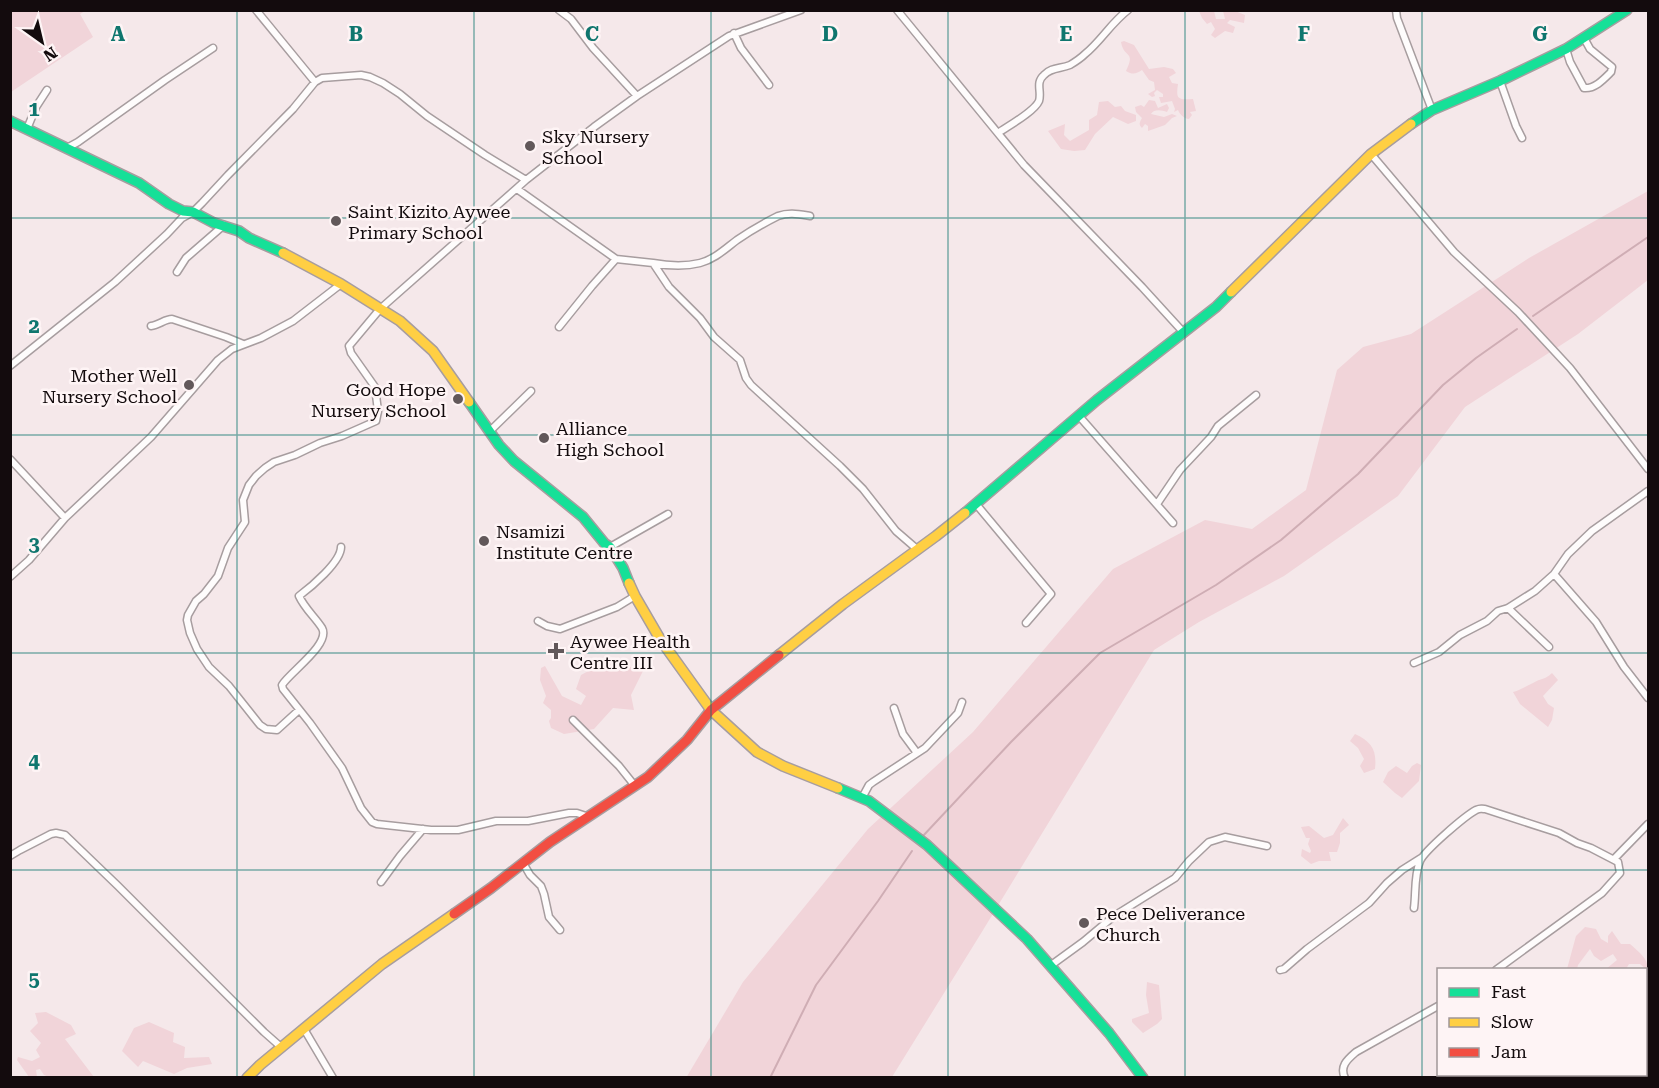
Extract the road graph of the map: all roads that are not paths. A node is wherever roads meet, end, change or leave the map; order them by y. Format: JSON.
{"nodes":[{"id":1,"x":256,"y":10,"type":"edge"},
{"id":2,"x":559,"y":10,"type":"edge"},
{"id":3,"x":801,"y":10,"type":"edge"},
{"id":4,"x":897,"y":10,"type":"edge"},
{"id":5,"x":1128,"y":10,"type":"edge"},
{"id":6,"x":1396,"y":10,"type":"edge"},
{"id":7,"x":1627,"y":10,"type":"edge"},
{"id":8,"x":734,"y":33,"type":"junction"},
{"id":9,"x":1584,"y":38,"type":"junction"},
{"id":10,"x":213,"y":48,"type":"dead end"},
{"id":11,"x":1566,"y":49,"type":"junction"},
{"id":12,"x":1500,"y":81,"type":"junction"},
{"id":13,"x":315,"y":82,"type":"junction"},
{"id":14,"x":769,"y":86,"type":"dead end"},
{"id":15,"x":47,"y":90,"type":"dead end"},
{"id":16,"x":637,"y":96,"type":"junction"},
{"id":17,"x":1432,"y":110,"type":"junction"},
{"id":18,"x":10,"y":121,"type":"edge"},
{"id":19,"x":27,"y":129,"type":"junction"},
{"id":20,"x":998,"y":133,"type":"junction"},
{"id":21,"x":1522,"y":138,"type":"dead end"},
{"id":22,"x":67,"y":148,"type":"junction"},
{"id":23,"x":1371,"y":154,"type":"junction"},
{"id":24,"x":526,"y":180,"type":"junction"},
{"id":25,"x":517,"y":189,"type":"junction"},
{"id":26,"x":193,"y":212,"type":"junction"},
{"id":27,"x":810,"y":216,"type":"dead end"},
{"id":28,"x":224,"y":225,"type":"junction"},
{"id":29,"x":616,"y":259,"type":"junction"},
{"id":30,"x":653,"y":264,"type":"junction"},
{"id":31,"x":177,"y":272,"type":"dead end"},
{"id":32,"x":341,"y":284,"type":"junction"},
{"id":33,"x":380,"y":309,"type":"junction"},
{"id":34,"x":151,"y":326,"type":"dead end"},
{"id":35,"x":558,"y":327,"type":"dead end"},
{"id":36,"x":1184,"y":333,"type":"junction"},
{"id":37,"x":243,"y":344,"type":"junction"},
{"id":38,"x":10,"y":366,"type":"edge"},
{"id":39,"x":531,"y":390,"type":"dead end"},
{"id":40,"x":1256,"y":395,"type":"dead end"},
{"id":41,"x":1079,"y":416,"type":"junction"},
{"id":42,"x":489,"y":432,"type":"junction"},
{"id":43,"x":10,"y":459,"type":"edge"},
{"id":44,"x":1648,"y":469,"type":"edge"},
{"id":45,"x":1648,"y":491,"type":"edge"},
{"id":46,"x":976,"y":504,"type":"junction"},
{"id":47,"x":1156,"y":504,"type":"junction"},
{"id":48,"x":668,"y":514,"type":"dead end"},
{"id":49,"x":65,"y":518,"type":"junction"},
{"id":50,"x":1173,"y":522,"type":"dead end"},
{"id":51,"x":341,"y":547,"type":"dead end"},
{"id":52,"x":610,"y":548,"type":"junction"},
{"id":53,"x":918,"y":550,"type":"junction"},
{"id":54,"x":1554,"y":574,"type":"junction"},
{"id":55,"x":10,"y":577,"type":"edge"},
{"id":56,"x":635,"y":596,"type":"junction"},
{"id":57,"x":1508,"y":608,"type":"junction"},
{"id":58,"x":538,"y":621,"type":"dead end"},
{"id":59,"x":1026,"y":623,"type":"dead end"},
{"id":60,"x":1549,"y":647,"type":"dead end"},
{"id":61,"x":1414,"y":663,"type":"dead end"},
{"id":62,"x":1648,"y":698,"type":"edge"},
{"id":63,"x":962,"y":702,"type":"dead end"},
{"id":64,"x":894,"y":708,"type":"dead end"},
{"id":65,"x":299,"y":710,"type":"junction"},
{"id":66,"x":711,"y":710,"type":"junction"},
{"id":67,"x":573,"y":720,"type":"dead end"},
{"id":68,"x":917,"y":753,"type":"junction"},
{"id":69,"x":635,"y":786,"type":"junction"},
{"id":70,"x":862,"y":798,"type":"junction"},
{"id":71,"x":590,"y":817,"type":"junction"},
{"id":72,"x":1648,"y":824,"type":"edge"},
{"id":73,"x":423,"y":829,"type":"junction"},
{"id":74,"x":1267,"y":846,"type":"dead end"},
{"id":75,"x":10,"y":856,"type":"edge"},
{"id":76,"x":1422,"y":857,"type":"junction"},
{"id":77,"x":1614,"y":859,"type":"junction"},
{"id":78,"x":523,"y":863,"type":"junction"},
{"id":79,"x":381,"y":882,"type":"dead end"},
{"id":80,"x":1414,"y":908,"type":"dead end"},
{"id":81,"x":560,"y":930,"type":"dead end"},
{"id":82,"x":1050,"y":966,"type":"junction"},
{"id":83,"x":1497,"y":968,"type":"edge"},
{"id":84,"x":1280,"y":970,"type":"dead end"},
{"id":85,"x":1437,"y":1007,"type":"edge"},
{"id":86,"x":304,"y":1029,"type":"junction"},
{"id":87,"x":281,"y":1047,"type":"junction"},
{"id":88,"x":247,"y":1077,"type":"edge"},
{"id":89,"x":333,"y":1077,"type":"edge"},
{"id":90,"x":1143,"y":1077,"type":"edge"},
{"id":91,"x":1346,"y":1077,"type":"edge"}],
"edges":[{"from":1,"to":13,"type":"street"},
{"from":2,"to":16,"type":"street"},
{"from":3,"to":8,"type":"street"},
{"from":4,"to":20,"type":"street"},
{"from":5,"to":20,"type":"street"},
{"from":6,"to":17,"type":"street"},
{"from":7,"to":9,"type":"street"},
{"from":8,"to":14,"type":"street"},
{"from":8,"to":16,"type":"street"},
{"from":9,"to":11,"type":"street"},
{"from":9,"to":11,"type":"street"},
{"from":10,"to":22,"type":"street"},
{"from":11,"to":12,"type":"street"},
{"from":12,"to":17,"type":"street"},
{"from":12,"to":21,"type":"street"},
{"from":13,"to":24,"type":"street"},
{"from":13,"to":26,"type":"street"},
{"from":15,"to":19,"type":"street"},
{"from":16,"to":24,"type":"street"},
{"from":17,"to":23,"type":"street"},
{"from":18,"to":19,"type":"street"},
{"from":19,"to":22,"type":"street"},
{"from":20,"to":36,"type":"street"},
{"from":22,"to":26,"type":"street"},
{"from":23,"to":36,"type":"street"},
{"from":23,"to":44,"type":"street"},
{"from":24,"to":25,"type":"street"},
{"from":25,"to":29,"type":"street"},
{"from":25,"to":33,"type":"street"},
{"from":26,"to":28,"type":"street"},
{"from":26,"to":38,"type":"street"},
{"from":27,"to":30,"type":"street"},
{"from":28,"to":31,"type":"street"},
{"from":28,"to":32,"type":"street"},
{"from":29,"to":30,"type":"street"},
{"from":29,"to":35,"type":"street"},
{"from":30,"to":53,"type":"street"},
{"from":32,"to":33,"type":"street"},
{"from":32,"to":37,"type":"street"},
{"from":33,"to":42,"type":"street"},
{"from":33,"to":65,"type":"street"},
{"from":34,"to":37,"type":"street"},
{"from":36,"to":41,"type":"street"},
{"from":37,"to":49,"type":"street"},
{"from":39,"to":42,"type":"street"},
{"from":40,"to":47,"type":"street"},
{"from":41,"to":46,"type":"street"},
{"from":41,"to":47,"type":"street"},
{"from":42,"to":52,"type":"street"},
{"from":43,"to":49,"type":"street"},
{"from":45,"to":54,"type":"street"},
{"from":46,"to":53,"type":"street"},
{"from":46,"to":59,"type":"street"},
{"from":47,"to":50,"type":"street"},
{"from":48,"to":52,"type":"street"},
{"from":49,"to":55,"type":"street"},
{"from":51,"to":65,"type":"street"},
{"from":52,"to":56,"type":"street"},
{"from":53,"to":66,"type":"street"},
{"from":54,"to":57,"type":"street"},
{"from":54,"to":62,"type":"street"},
{"from":56,"to":58,"type":"street"},
{"from":56,"to":66,"type":"street"},
{"from":57,"to":60,"type":"street"},
{"from":57,"to":61,"type":"street"},
{"from":63,"to":68,"type":"street"},
{"from":64,"to":68,"type":"street"},
{"from":65,"to":73,"type":"street"},
{"from":66,"to":69,"type":"street"},
{"from":66,"to":70,"type":"street"},
{"from":67,"to":69,"type":"street"},
{"from":68,"to":70,"type":"street"},
{"from":69,"to":71,"type":"street"},
{"from":70,"to":82,"type":"street"},
{"from":71,"to":73,"type":"street"},
{"from":71,"to":78,"type":"street"},
{"from":72,"to":77,"type":"street"},
{"from":73,"to":79,"type":"street"},
{"from":74,"to":82,"type":"street"},
{"from":75,"to":87,"type":"street"},
{"from":76,"to":77,"type":"street"},
{"from":76,"to":80,"type":"street"},
{"from":76,"to":84,"type":"street"},
{"from":77,"to":83,"type":"street"},
{"from":78,"to":81,"type":"street"},
{"from":78,"to":86,"type":"street"},
{"from":82,"to":90,"type":"street"},
{"from":85,"to":91,"type":"street"},
{"from":86,"to":87,"type":"street"},
{"from":86,"to":89,"type":"street"},
{"from":87,"to":88,"type":"street"}]}
